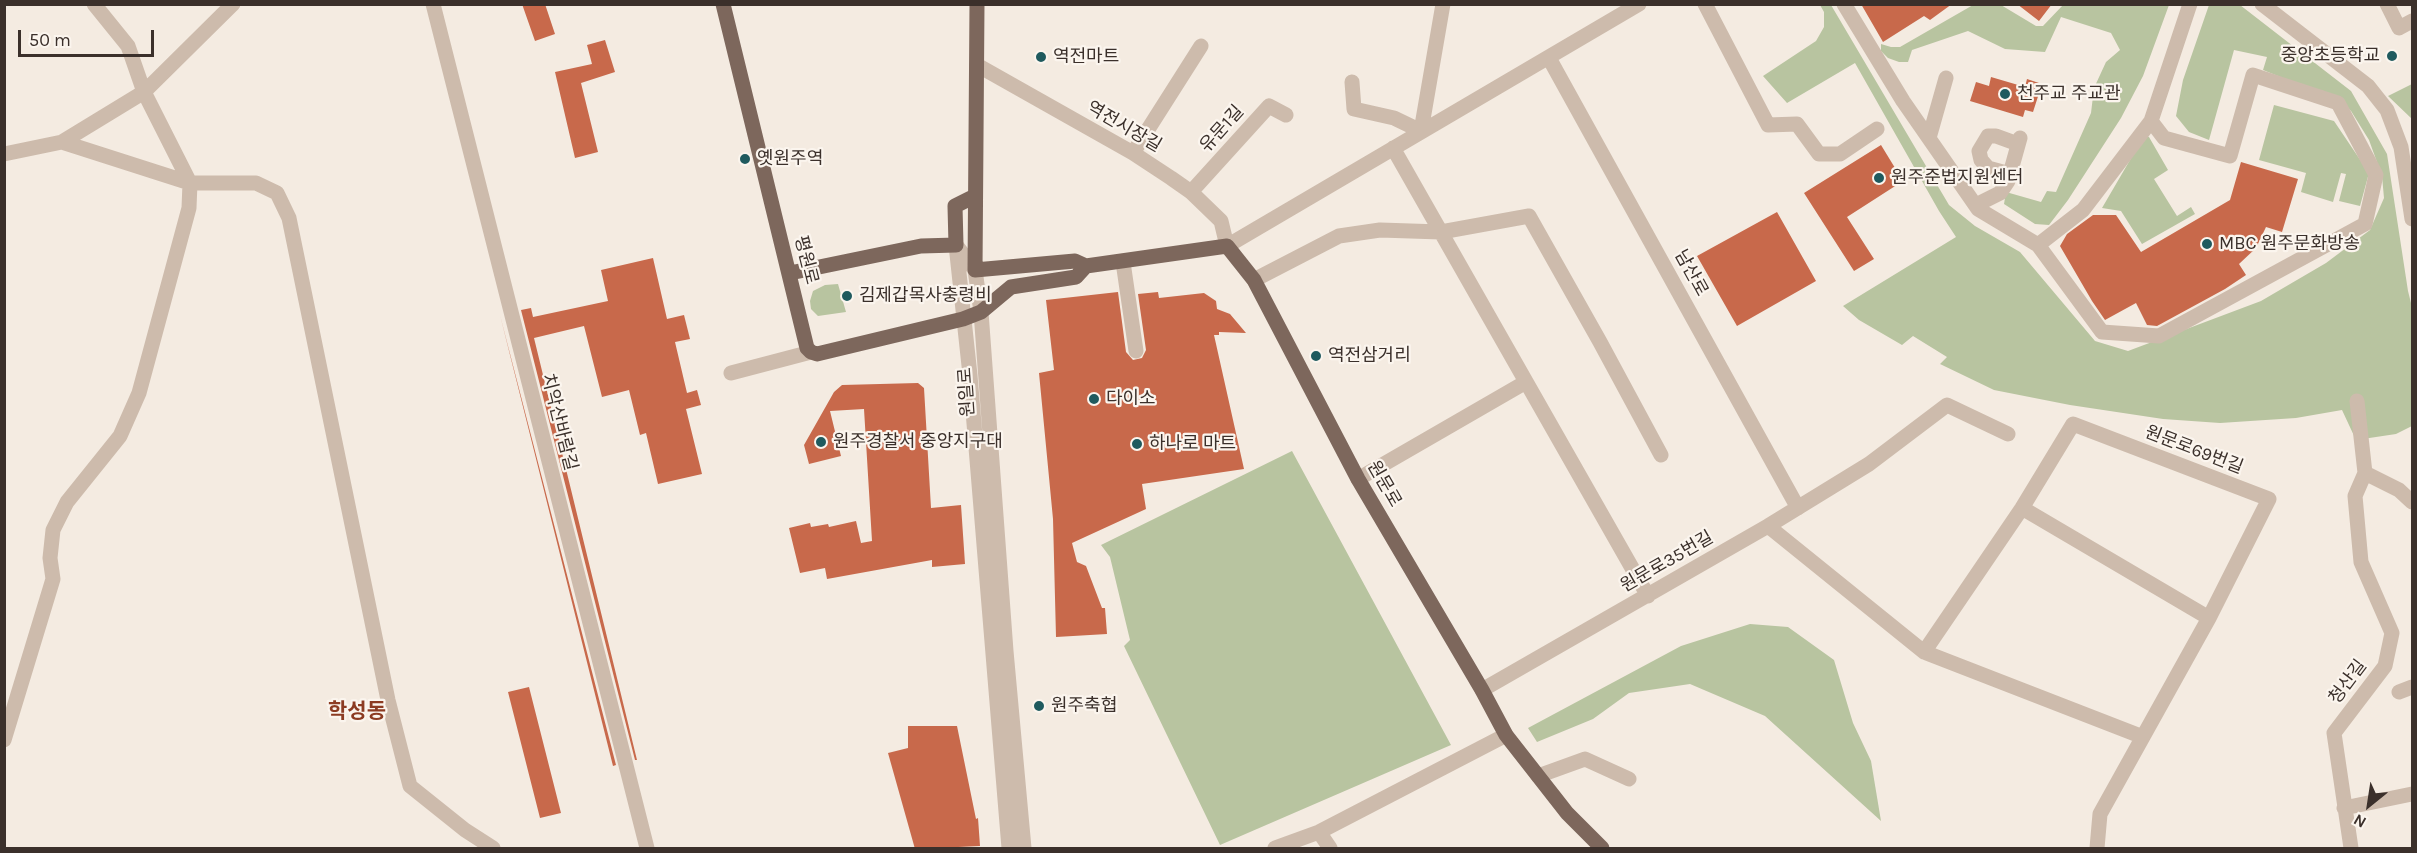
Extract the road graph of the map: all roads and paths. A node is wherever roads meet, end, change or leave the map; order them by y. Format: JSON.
{"nodes":[{"id":1,"x":94,"y":4,"type":"edge"},
{"id":2,"x":233,"y":4,"type":"edge"},
{"id":3,"x":433,"y":4,"type":"edge"},
{"id":4,"x":723,"y":4,"type":"edge"},
{"id":5,"x":977,"y":4,"type":"edge"},
{"id":6,"x":1443,"y":4,"type":"edge"},
{"id":7,"x":1639,"y":4,"type":"edge"},
{"id":8,"x":1705,"y":4,"type":"edge"},
{"id":9,"x":1844,"y":4,"type":"edge"},
{"id":10,"x":2190,"y":4,"type":"edge"},
{"id":11,"x":2262,"y":4,"type":"edge"},
{"id":12,"x":2387,"y":4,"type":"edge"},
{"id":13,"x":2412,"y":21,"type":"edge"},
{"id":14,"x":1201,"y":46,"type":"dead end"},
{"id":15,"x":1549,"y":58,"type":"junction"},
{"id":16,"x":977,"y":65,"type":"junction"},
{"id":17,"x":1946,"y":78,"type":"dead end"},
{"id":18,"x":1352,"y":82,"type":"dead end"},
{"id":19,"x":144,"y":92,"type":"junction"},
{"id":20,"x":1286,"y":115,"type":"dead end"},
{"id":21,"x":2151,"y":121,"type":"junction"},
{"id":22,"x":1878,"y":129,"type":"dead end"},
{"id":23,"x":1421,"y":131,"type":"junction"},
{"id":24,"x":1929,"y":138,"type":"junction"},
{"id":25,"x":62,"y":142,"type":"junction"},
{"id":26,"x":2407,"y":146,"type":"edge"},
{"id":27,"x":1393,"y":148,"type":"junction"},
{"id":28,"x":1133,"y":153,"type":"junction"},
{"id":29,"x":4,"y":154,"type":"edge"},
{"id":30,"x":2010,"y":174,"type":"junction"},
{"id":31,"x":190,"y":183,"type":"junction"},
{"id":32,"x":1191,"y":192,"type":"junction"},
{"id":33,"x":975,"y":196,"type":"junction"},
{"id":34,"x":2410,"y":197,"type":"edge"},
{"id":35,"x":1976,"y":205,"type":"junction"},
{"id":36,"x":2412,"y":219,"type":"edge"},
{"id":37,"x":1441,"y":232,"type":"junction"},
{"id":38,"x":956,"y":245,"type":"junction"},
{"id":39,"x":2038,"y":245,"type":"junction"},
{"id":40,"x":1227,"y":246,"type":"junction"},
{"id":41,"x":1123,"y":262,"type":"junction"},
{"id":42,"x":1086,"y":266,"type":"junction"},
{"id":43,"x":975,"y":270,"type":"junction"},
{"id":44,"x":790,"y":273,"type":"junction"},
{"id":45,"x":1254,"y":280,"type":"junction"},
{"id":46,"x":981,"y":312,"type":"junction"},
{"id":47,"x":963,"y":319,"type":"junction"},
{"id":48,"x":1136,"y":351,"type":"dead end"},
{"id":49,"x":812,"y":352,"type":"junction"},
{"id":50,"x":731,"y":374,"type":"dead end"},
{"id":51,"x":1526,"y":382,"type":"junction"},
{"id":52,"x":2357,"y":401,"type":"dead end"},
{"id":53,"x":2008,"y":434,"type":"dead end"},
{"id":54,"x":1661,"y":456,"type":"dead end"},
{"id":55,"x":2365,"y":472,"type":"junction"},
{"id":56,"x":1358,"y":479,"type":"junction"},
{"id":57,"x":2412,"y":502,"type":"edge"},
{"id":58,"x":1798,"y":508,"type":"junction"},
{"id":59,"x":2022,"y":508,"type":"junction"},
{"id":60,"x":1768,"y":526,"type":"junction"},
{"id":61,"x":1648,"y":596,"type":"junction"},
{"id":62,"x":2209,"y":618,"type":"junction"},
{"id":63,"x":1924,"y":652,"type":"junction"},
{"id":64,"x":1482,"y":690,"type":"junction"},
{"id":65,"x":1506,"y":735,"type":"junction"},
{"id":66,"x":2143,"y":737,"type":"junction"},
{"id":67,"x":4,"y":740,"type":"edge"},
{"id":68,"x":1538,"y":776,"type":"junction"},
{"id":69,"x":1629,"y":779,"type":"dead end"},
{"id":70,"x":2412,"y":794,"type":"edge"},
{"id":71,"x":2344,"y":808,"type":"junction"},
{"id":72,"x":1319,"y":832,"type":"junction"},
{"id":73,"x":1282,"y":847,"type":"edge"},
{"id":74,"x":493,"y":849,"type":"edge"},
{"id":75,"x":647,"y":849,"type":"edge"},
{"id":76,"x":1009,"y":849,"type":"edge"},
{"id":77,"x":1024,"y":849,"type":"edge"},
{"id":78,"x":1330,"y":849,"type":"edge"},
{"id":79,"x":1602,"y":849,"type":"edge"},
{"id":80,"x":2097,"y":849,"type":"edge"},
{"id":81,"x":2352,"y":849,"type":"edge"}],
"edges":[{"from":1,"to":19,"type":"street"},
{"from":2,"to":19,"type":"street"},
{"from":3,"to":75,"type":"street","name":"치악산바람길"},
{"from":4,"to":44,"type":"main road","name":"평원로"},
{"from":5,"to":16,"type":"main road","name":"원일로"},
{"from":6,"to":23,"type":"street"},
{"from":7,"to":15,"type":"street"},
{"from":8,"to":22,"type":"street"},
{"from":9,"to":24,"type":"street"},
{"from":10,"to":21,"type":"street"},
{"from":11,"to":26,"type":"street"},
{"from":12,"to":13,"type":"street"},
{"from":14,"to":28,"type":"street"},
{"from":15,"to":23,"type":"street"},
{"from":15,"to":58,"type":"street","name":"남산로"},
{"from":16,"to":28,"type":"street","name":"역전시장길"},
{"from":16,"to":33,"type":"main road","name":"원일로"},
{"from":17,"to":24,"type":"street"},
{"from":18,"to":23,"type":"street"},
{"from":19,"to":25,"type":"street"},
{"from":19,"to":31,"type":"street"},
{"from":20,"to":32,"type":"street","name":"유문1길"},
{"from":21,"to":39,"type":"street"},
{"from":21,"to":39,"type":"street"},
{"from":23,"to":27,"type":"street"},
{"from":24,"to":35,"type":"street"},
{"from":25,"to":29,"type":"street"},
{"from":25,"to":31,"type":"street"},
{"from":26,"to":34,"type":"street"},
{"from":27,"to":37,"type":"street"},
{"from":27,"to":40,"type":"street"},
{"from":28,"to":32,"type":"street","name":"역전시장길"},
{"from":30,"to":30,"type":"street"},
{"from":30,"to":35,"type":"street"},
{"from":31,"to":67,"type":"street"},
{"from":31,"to":74,"type":"street"},
{"from":32,"to":40,"type":"street","name":"역전시장길"},
{"from":33,"to":38,"type":"main road"},
{"from":33,"to":43,"type":"main road","name":"원일로"},
{"from":34,"to":36,"type":"street"},
{"from":35,"to":39,"type":"street"},
{"from":37,"to":45,"type":"street"},
{"from":37,"to":51,"type":"street"},
{"from":37,"to":54,"type":"street"},
{"from":38,"to":43,"type":"street"},
{"from":38,"to":44,"type":"main road"},
{"from":38,"to":47,"type":"street","name":"원일로"},
{"from":40,"to":41,"type":"main road"},
{"from":40,"to":45,"type":"main road","name":"원문로"},
{"from":41,"to":42,"type":"main road"},
{"from":41,"to":48,"type":"street"},
{"from":42,"to":43,"type":"main road"},
{"from":42,"to":46,"type":"main road"},
{"from":43,"to":46,"type":"street","name":"원일로"},
{"from":44,"to":49,"type":"main road","name":"평원로"},
{"from":45,"to":56,"type":"main road","name":"원문로"},
{"from":46,"to":47,"type":"main road"},
{"from":46,"to":77,"type":"street","name":"원일로"},
{"from":47,"to":49,"type":"main road"},
{"from":47,"to":76,"type":"street","name":"원일로"},
{"from":49,"to":50,"type":"street"},
{"from":51,"to":56,"type":"street"},
{"from":51,"to":61,"type":"street"},
{"from":52,"to":55,"type":"street"},
{"from":53,"to":58,"type":"street","name":"원문로35번길"},
{"from":55,"to":57,"type":"street"},
{"from":55,"to":71,"type":"street","name":"청산길"},
{"from":56,"to":64,"type":"main road","name":"원문로"},
{"from":58,"to":60,"type":"street","name":"원문로35번길"},
{"from":59,"to":62,"type":"street"},
{"from":59,"to":62,"type":"street","name":"원문로69번길"},
{"from":59,"to":63,"type":"street","name":"원문로69번길"},
{"from":60,"to":61,"type":"street","name":"원문로35번길"},
{"from":60,"to":63,"type":"street"},
{"from":61,"to":64,"type":"street","name":"원문로35번길"},
{"from":62,"to":66,"type":"street","name":"원문로69번길"},
{"from":63,"to":66,"type":"street"},
{"from":64,"to":65,"type":"main road","name":"원문로"},
{"from":65,"to":68,"type":"main road","name":"원문로"},
{"from":65,"to":72,"type":"street"},
{"from":66,"to":80,"type":"street","name":"원문로69번길"},
{"from":68,"to":69,"type":"street"},
{"from":68,"to":79,"type":"main road","name":"원문로"},
{"from":70,"to":71,"type":"street"},
{"from":71,"to":81,"type":"street","name":"청산길"},
{"from":72,"to":73,"type":"street"},
{"from":72,"to":78,"type":"street"}]}
